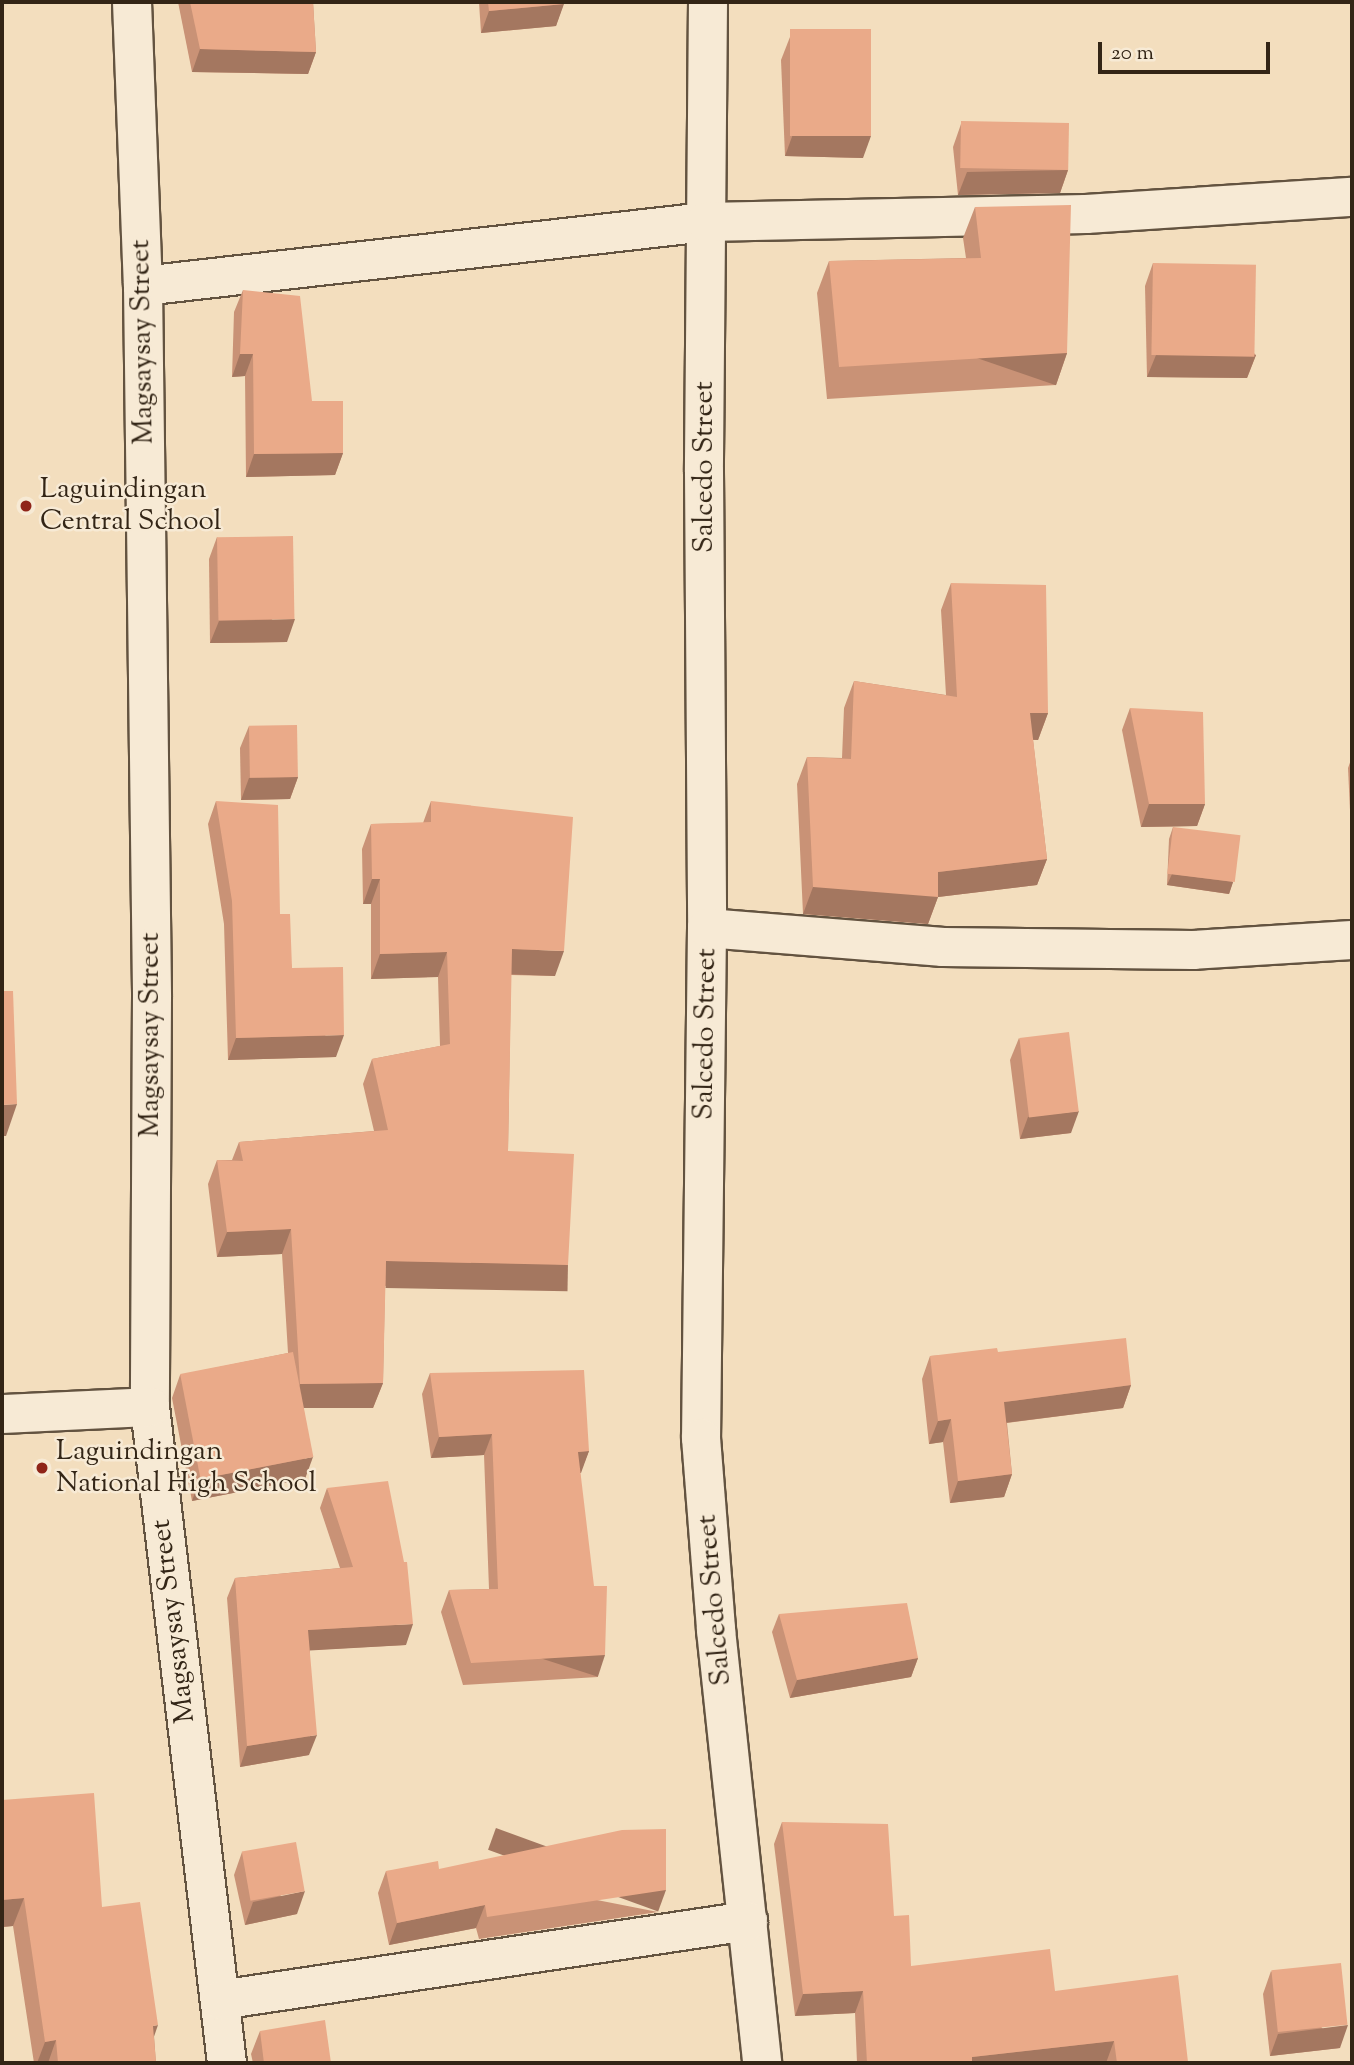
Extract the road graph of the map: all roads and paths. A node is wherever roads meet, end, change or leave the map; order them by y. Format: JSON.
{"nodes":[{"id":1,"x":132,"y":2,"type":"edge"},
{"id":2,"x":708,"y":2,"type":"edge"},
{"id":3,"x":1352,"y":197,"type":"edge"},
{"id":4,"x":706,"y":222,"type":"junction"},
{"id":5,"x":143,"y":286,"type":"junction"},
{"id":6,"x":707,"y":928,"type":"junction"},
{"id":7,"x":1352,"y":940,"type":"edge"},
{"id":8,"x":150,"y":1407,"type":"junction"},
{"id":9,"x":2,"y":1415,"type":"edge"},
{"id":10,"x":748,"y":1922,"type":"junction"},
{"id":11,"x":220,"y":2000,"type":"junction"},
{"id":12,"x":227,"y":2063,"type":"edge"},
{"id":13,"x":762,"y":2063,"type":"edge"}],
"edges":[{"from":1,"to":5,"type":"street","name":"Magsaysay Street"},
{"from":2,"to":4,"type":"street","name":"Salcedo Street"},
{"from":3,"to":4,"type":"street"},
{"from":4,"to":5,"type":"street"},
{"from":4,"to":6,"type":"street","name":"Salcedo Street"},
{"from":5,"to":8,"type":"street","name":"Magsaysay Street"},
{"from":6,"to":7,"type":"street"},
{"from":6,"to":10,"type":"street","name":"Salcedo Street"},
{"from":8,"to":9,"type":"street"},
{"from":8,"to":11,"type":"street","name":"Magsaysay Street"},
{"from":10,"to":11,"type":"street"},
{"from":10,"to":13,"type":"street","name":"Salcedo Street"},
{"from":11,"to":12,"type":"street","name":"Magsaysay Street"}]}
